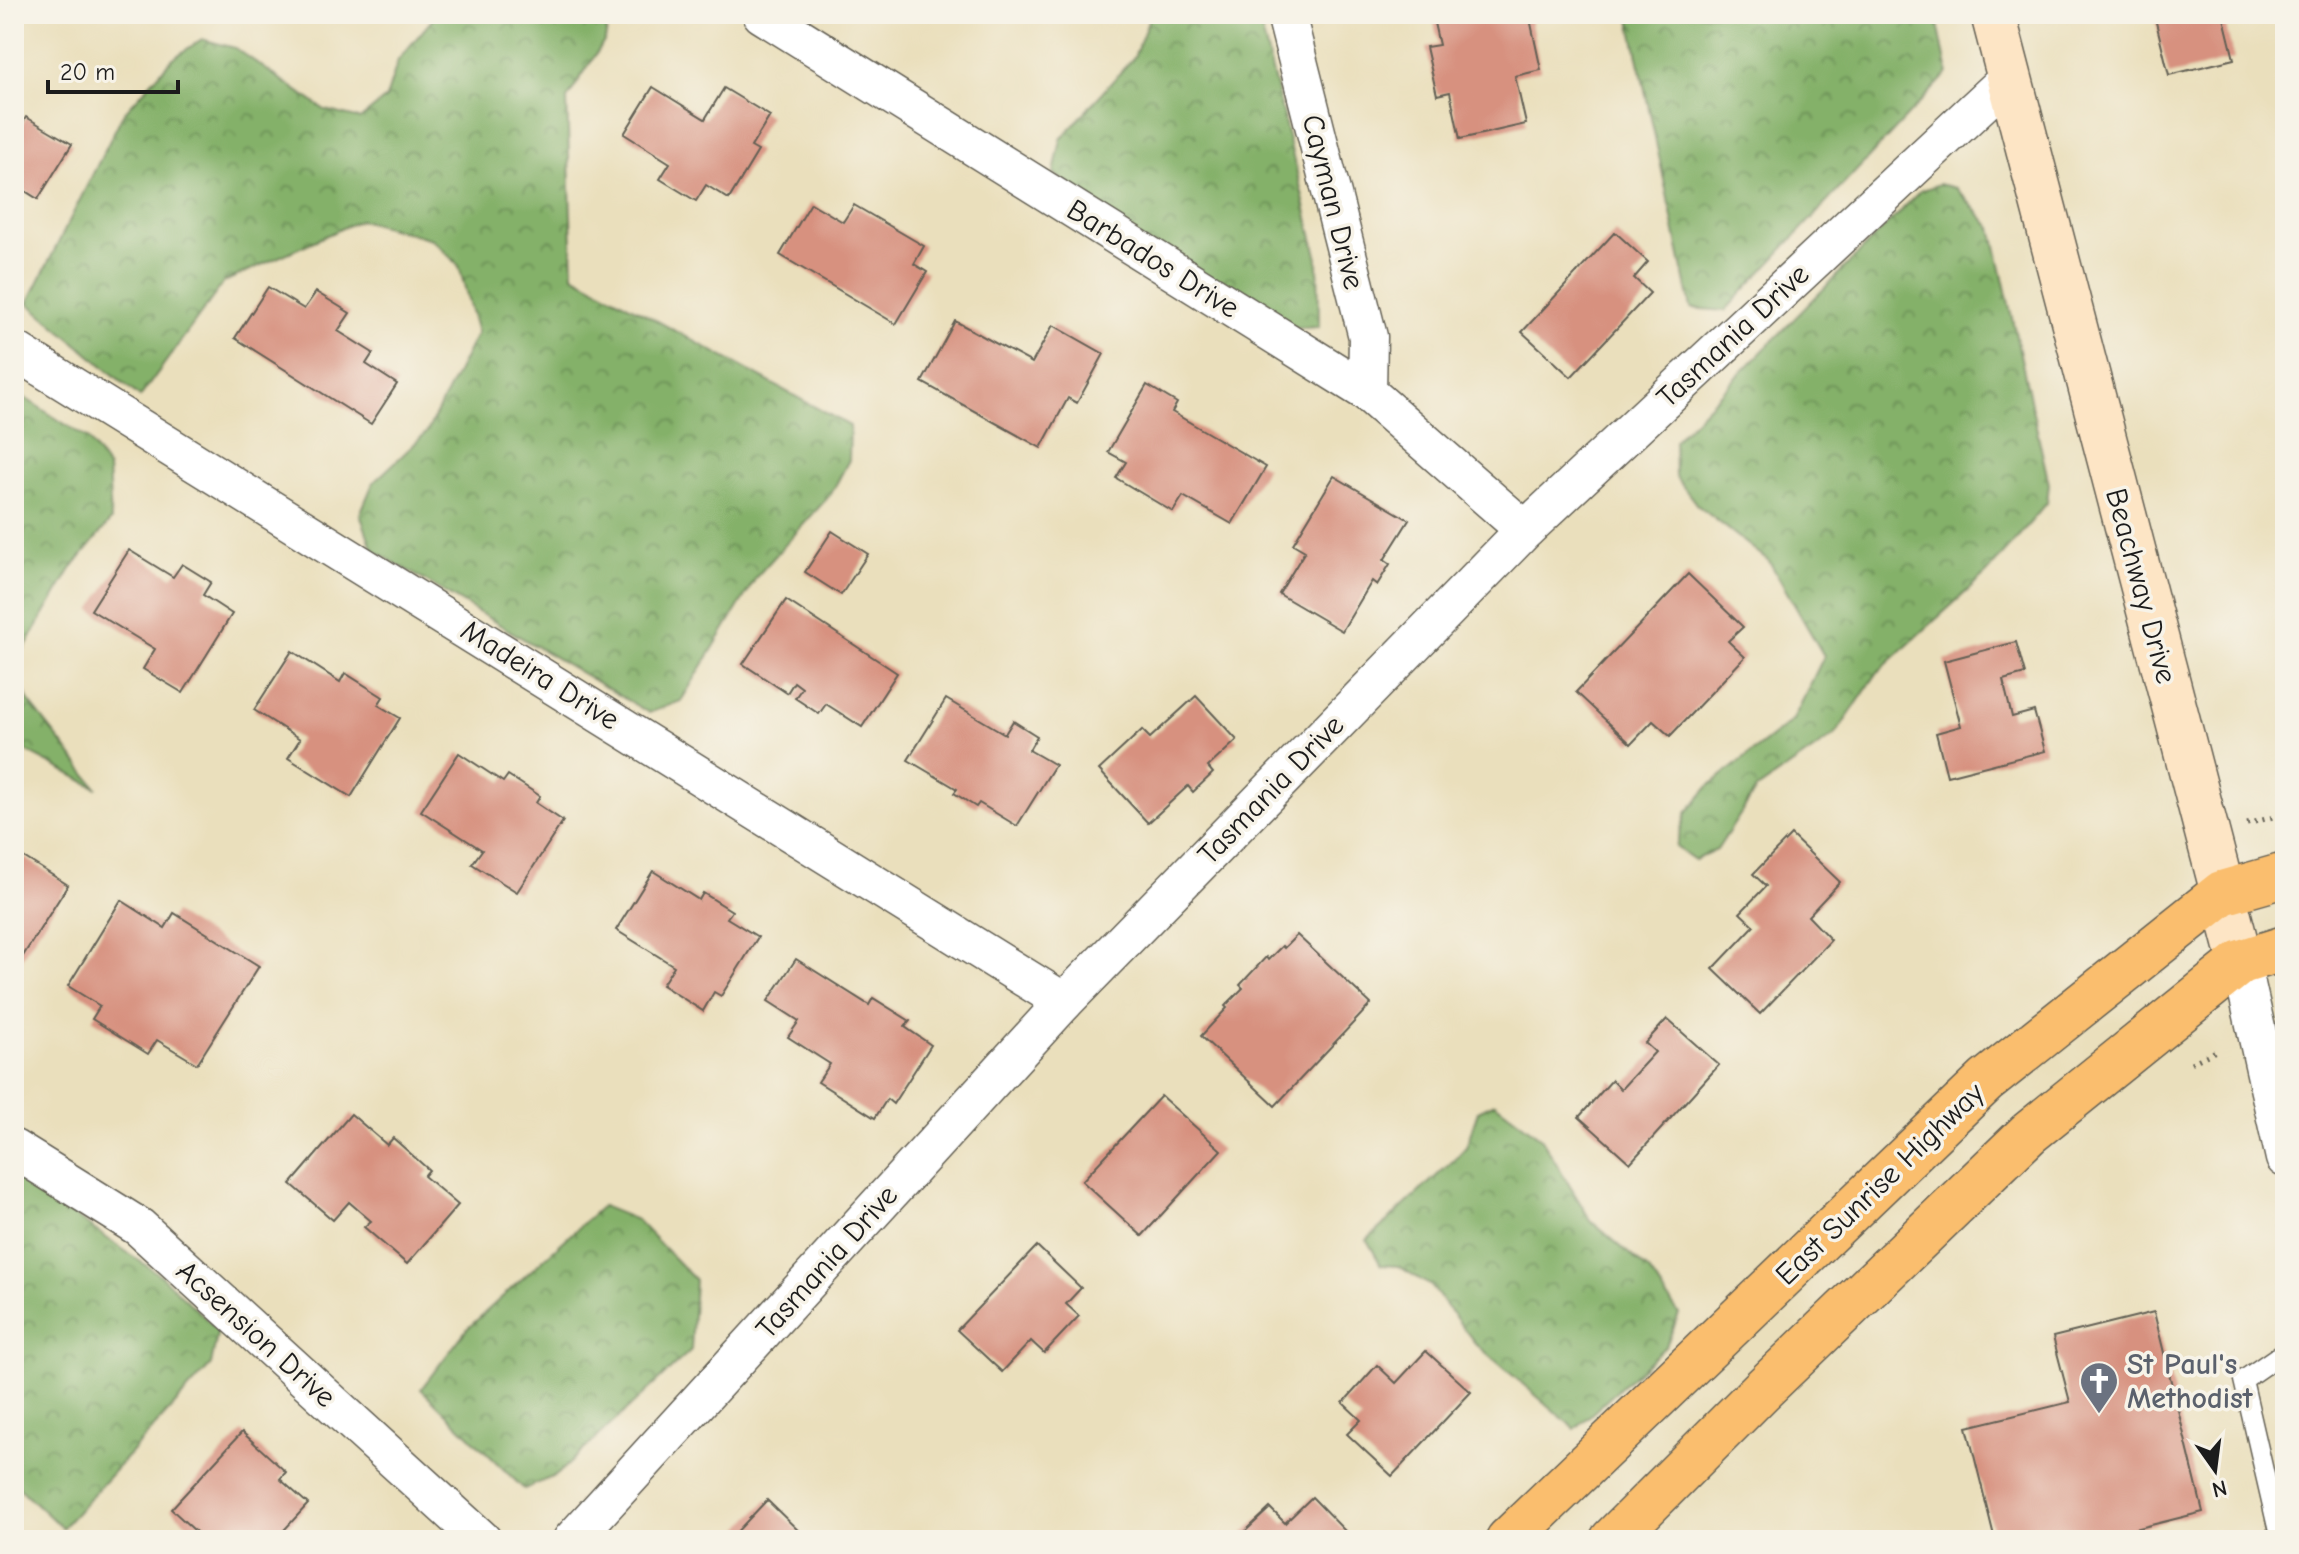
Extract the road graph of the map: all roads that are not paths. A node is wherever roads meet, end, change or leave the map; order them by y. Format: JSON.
{"nodes":[{"id":1,"x":762,"y":14,"type":"edge"},
{"id":2,"x":1286,"y":14,"type":"edge"},
{"id":3,"x":1993,"y":14,"type":"edge"},
{"id":4,"x":2008,"y":79,"type":"junction"},
{"id":5,"x":14,"y":350,"type":"edge"},
{"id":6,"x":1367,"y":392,"type":"junction"},
{"id":7,"x":1525,"y":530,"type":"junction"},
{"id":8,"x":2285,"y":875,"type":"edge"},
{"id":9,"x":2222,"y":893,"type":"junction"},
{"id":10,"x":2285,"y":948,"type":"edge"},
{"id":11,"x":2241,"y":962,"type":"junction"},
{"id":12,"x":1064,"y":1002,"type":"junction"},
{"id":13,"x":14,"y":1149,"type":"edge"},
{"id":14,"x":2285,"y":1158,"type":"edge"},
{"id":15,"x":2285,"y":1351,"type":"edge"},
{"id":16,"x":482,"y":1540,"type":"edge"},
{"id":17,"x":572,"y":1540,"type":"edge"},
{"id":18,"x":1508,"y":1540,"type":"edge"},
{"id":19,"x":1612,"y":1540,"type":"edge"},
{"id":20,"x":2280,"y":1540,"type":"edge"}],
"edges":[{"from":1,"to":6,"type":"street","name":"Barbados Drive"},
{"from":2,"to":6,"type":"street","name":"Cayman Drive"},
{"from":3,"to":4,"type":"street","name":"Beachway Drive"},
{"from":4,"to":7,"type":"street","name":"Tasmania Drive"},
{"from":4,"to":9,"type":"street","name":"Beachway Drive"},
{"from":5,"to":12,"type":"street","name":"Madeira Drive"},
{"from":6,"to":7,"type":"street","name":"Barbados Drive"},
{"from":7,"to":12,"type":"street","name":"Tasmania Drive"},
{"from":8,"to":9,"type":"main road","name":"East Sunrise Highway"},
{"from":9,"to":11,"type":"street","name":"Beachway Drive"},
{"from":9,"to":18,"type":"main road","name":"East Sunrise Highway"},
{"from":10,"to":11,"type":"main road"},
{"from":11,"to":14,"type":"street","name":"Beachway Drive"},
{"from":11,"to":19,"type":"main road"},
{"from":12,"to":17,"type":"street","name":"Tasmania Drive"},
{"from":13,"to":16,"type":"street","name":"Acsension Drive"},
{"from":15,"to":20,"type":"lane"}]}
